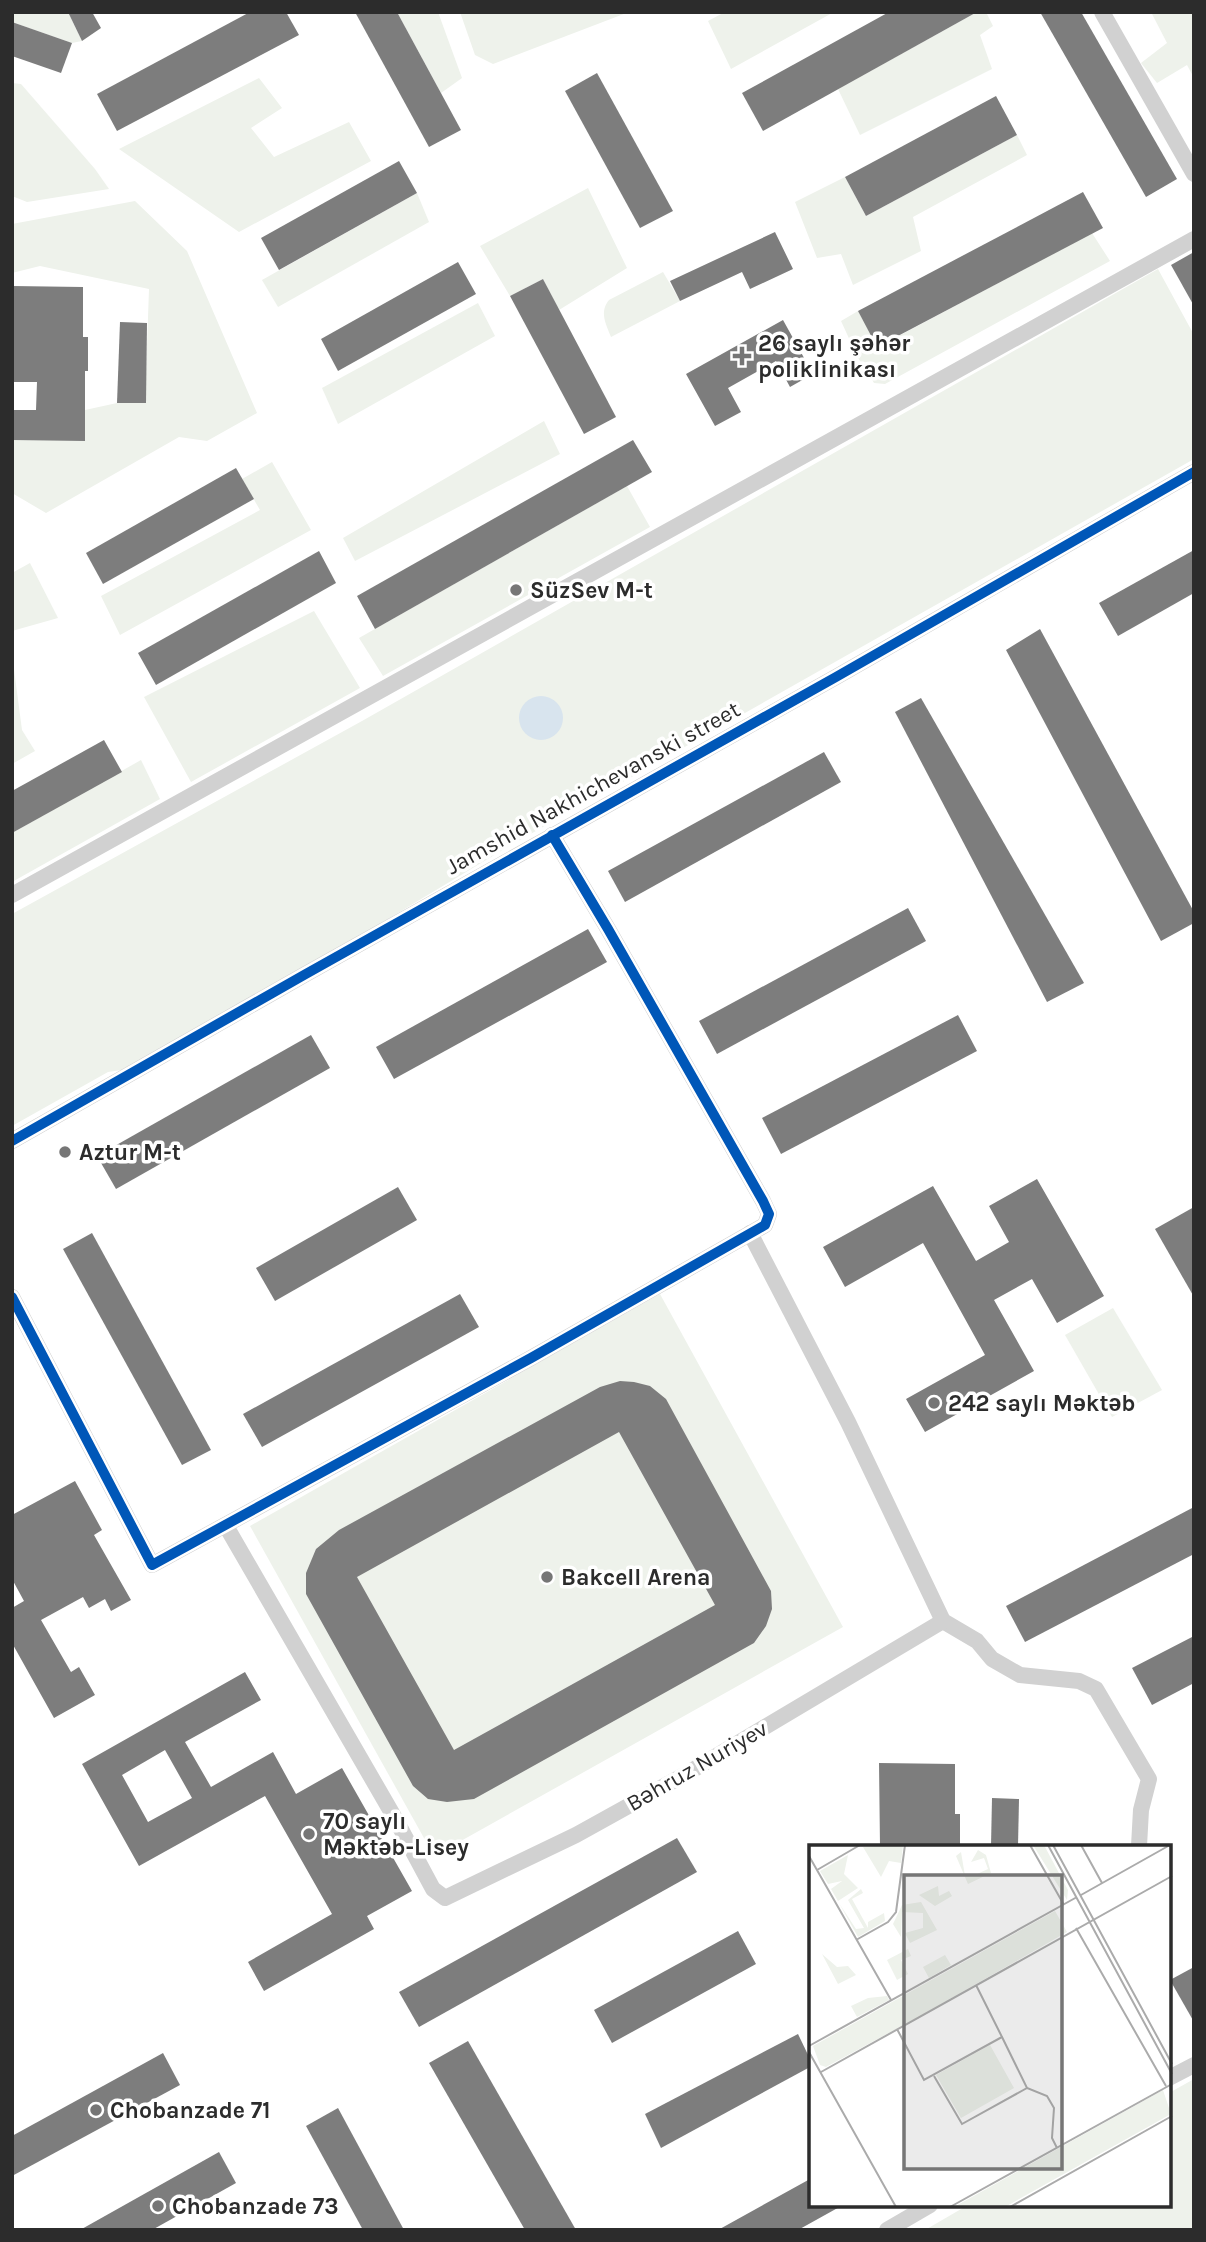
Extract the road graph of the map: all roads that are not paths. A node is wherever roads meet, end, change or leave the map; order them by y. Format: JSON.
{"nodes":[{"id":1,"x":1102,"y":12,"type":"edge"},
{"id":2,"x":1194,"y":174,"type":"edge"},
{"id":3,"x":1194,"y":239,"type":"edge"},
{"id":4,"x":1194,"y":472,"type":"edge"},
{"id":5,"x":552,"y":835,"type":"junction"},
{"id":6,"x":12,"y":895,"type":"edge"},
{"id":7,"x":12,"y":1141,"type":"edge"},
{"id":8,"x":750,"y":1233,"type":"junction"},
{"id":9,"x":12,"y":1297,"type":"edge"},
{"id":10,"x":226,"y":1526,"type":"junction"},
{"id":11,"x":943,"y":1621,"type":"junction"},
{"id":12,"x":1139,"y":1845,"type":"edge"},
{"id":13,"x":1194,"y":2065,"type":"edge"},
{"id":14,"x":1171,"y":2077,"type":"edge"},
{"id":15,"x":927,"y":2207,"type":"edge"},
{"id":16,"x":887,"y":2230,"type":"edge"}],
"edges":[{"from":1,"to":2,"type":"street"},
{"from":3,"to":6,"type":"street"},
{"from":4,"to":5,"type":"street","name":"Jamshid Nakhichevanski street"},
{"from":5,"to":7,"type":"street","name":"Jamshid Nakhichevanski street"},
{"from":5,"to":8,"type":"street"},
{"from":8,"to":10,"type":"street"},
{"from":8,"to":11,"type":"street"},
{"from":9,"to":10,"type":"street"},
{"from":10,"to":11,"type":"street","name":"Bəhruz Nuriyev"},
{"from":11,"to":12,"type":"street"},
{"from":13,"to":14,"type":"street"},
{"from":15,"to":16,"type":"street"}]}
